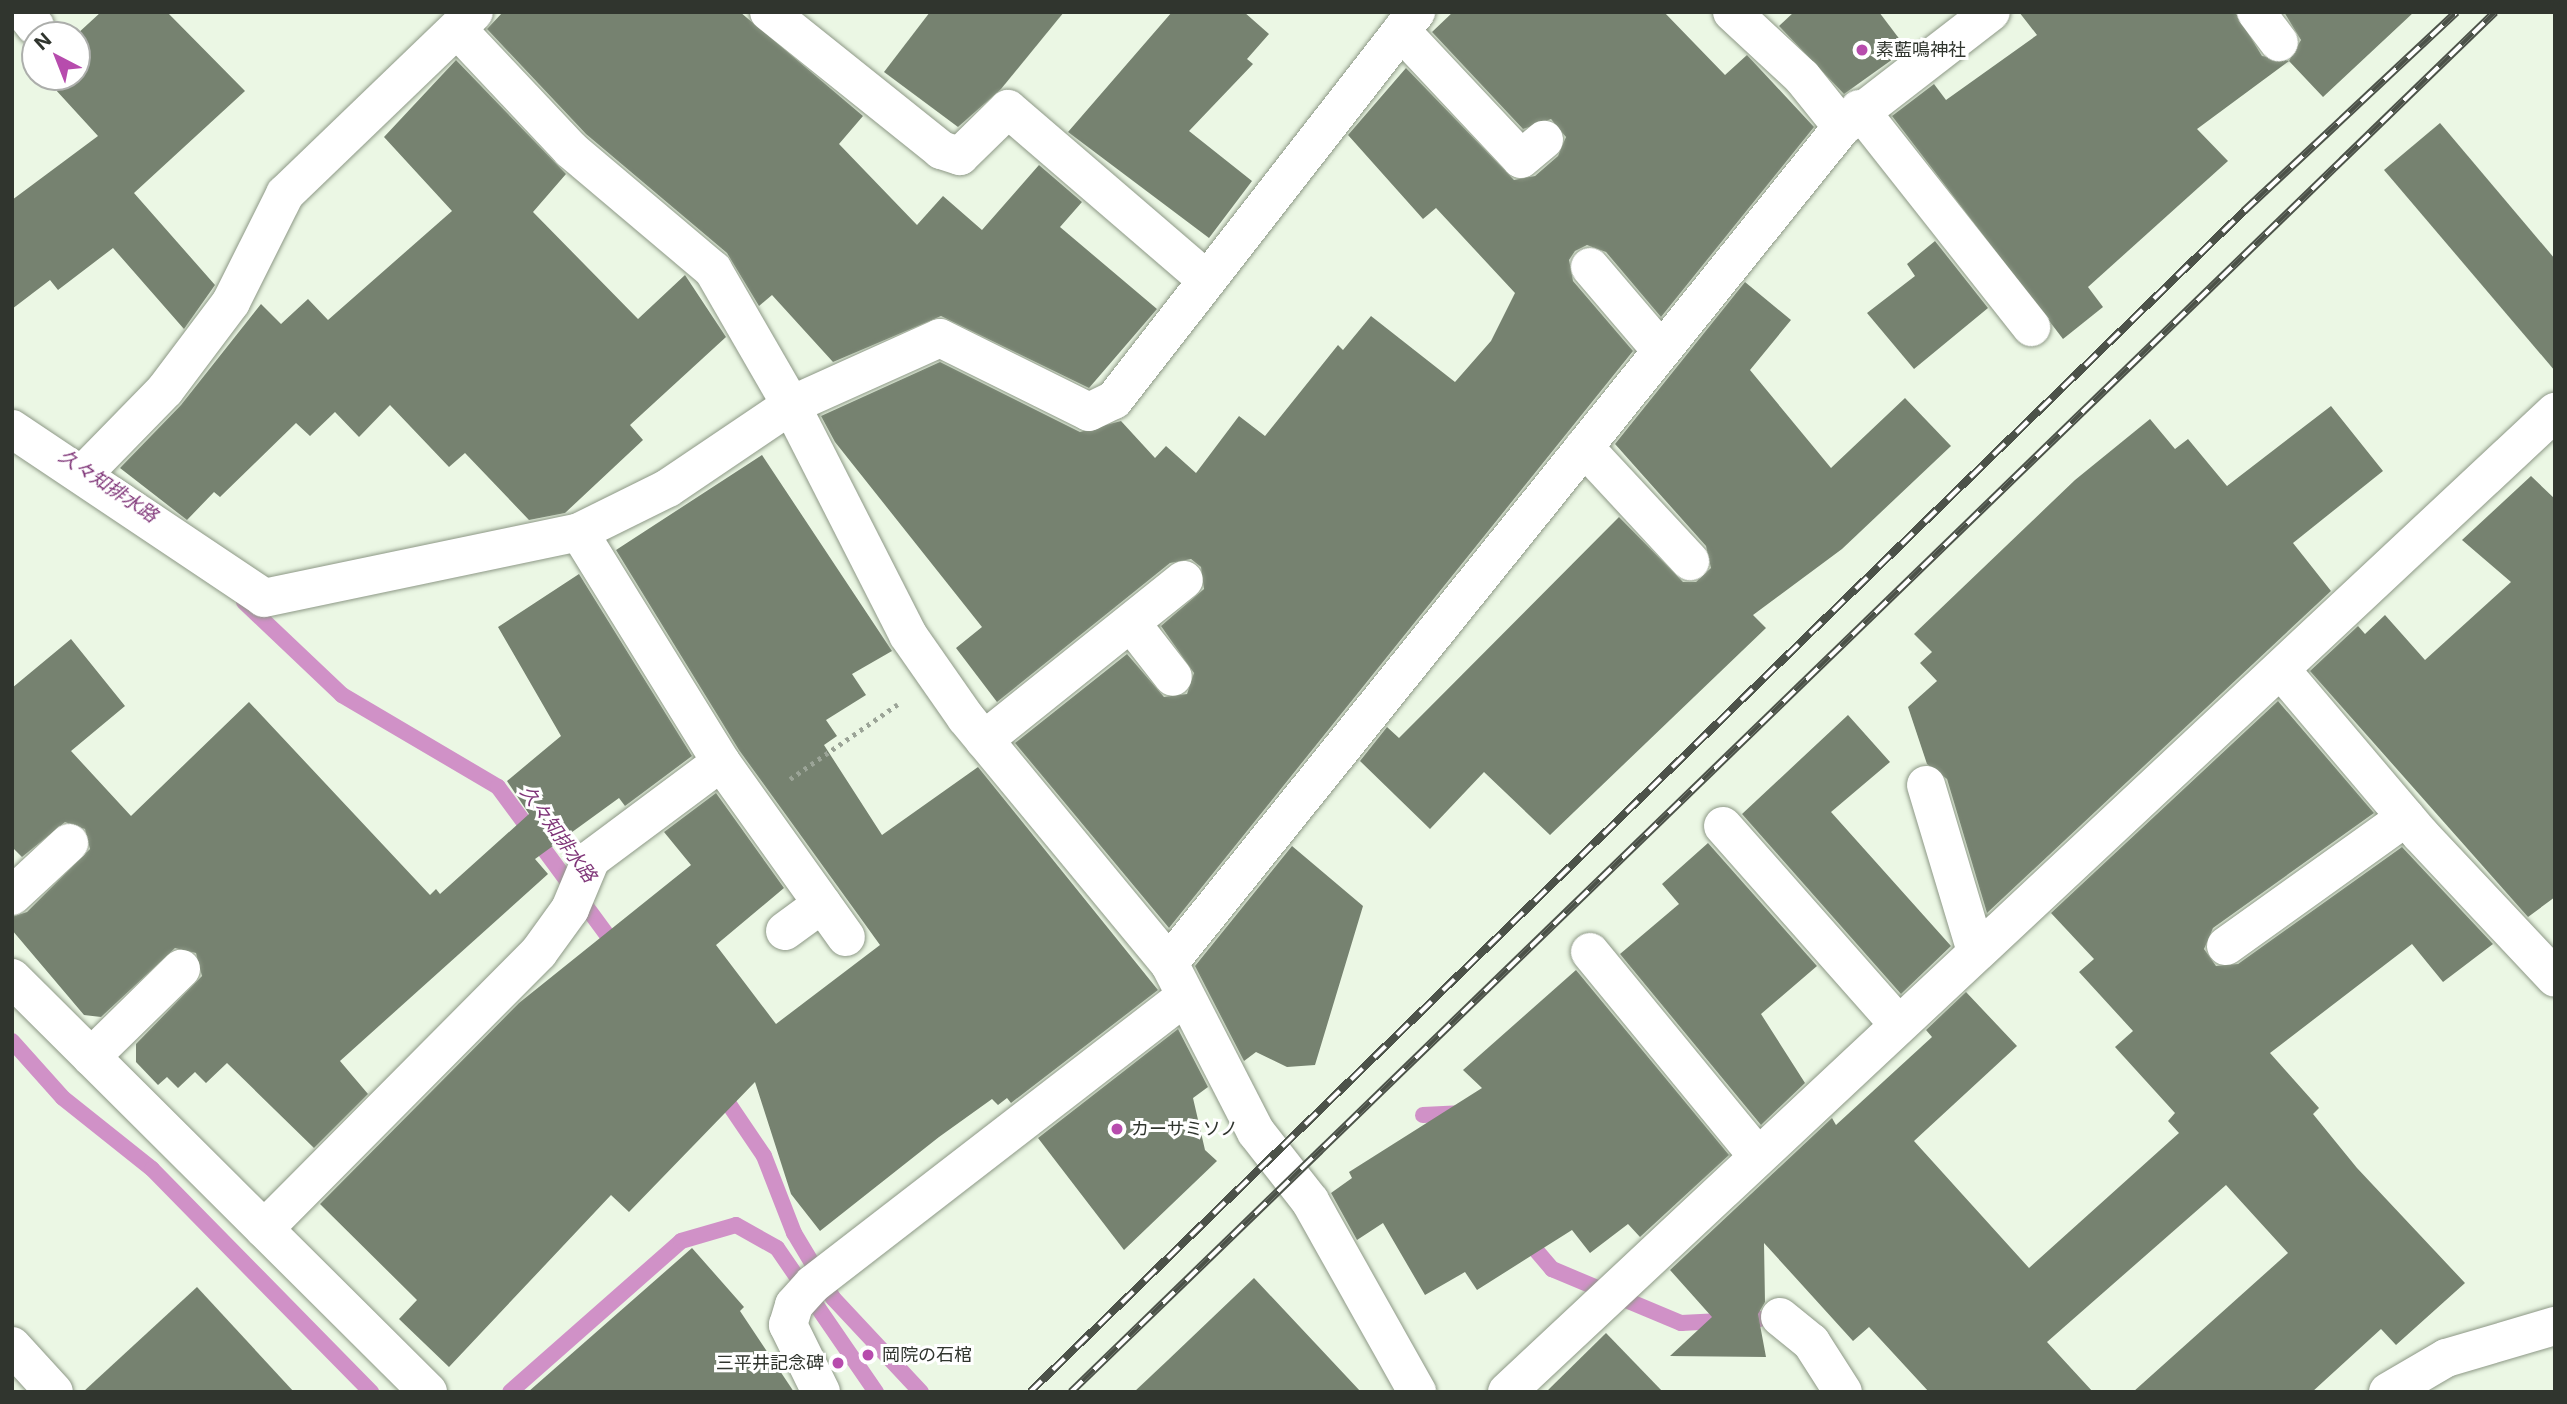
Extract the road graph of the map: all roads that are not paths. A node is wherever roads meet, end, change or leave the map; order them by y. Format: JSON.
{"nodes":[{"id":1,"x":769,"y":12,"type":"edge"},
{"id":2,"x":1732,"y":12,"type":"edge"},
{"id":3,"x":1991,"y":12,"type":"edge"},
{"id":4,"x":2256,"y":12,"type":"edge"},
{"id":5,"x":467,"y":21,"type":"edge"},
{"id":6,"x":1409,"y":22,"type":"edge"},
{"id":7,"x":2279,"y":41,"type":"dead end"},
{"id":8,"x":1851,"y":118,"type":"junction"},
{"id":9,"x":1544,"y":140,"type":"dead end"},
{"id":10,"x":1590,"y":267,"type":"dead end"},
{"id":11,"x":1207,"y":280,"type":"junction"},
{"id":12,"x":2031,"y":327,"type":"dead end"},
{"id":13,"x":1661,"y":350,"type":"junction"},
{"id":14,"x":791,"y":405,"type":"junction"},
{"id":15,"x":2555,"y":412,"type":"edge"},
{"id":16,"x":19,"y":441,"type":"edge"},
{"id":17,"x":1584,"y":447,"type":"junction"},
{"id":18,"x":84,"y":473,"type":"junction"},
{"id":19,"x":579,"y":532,"type":"junction"},
{"id":20,"x":1690,"y":561,"type":"dead end"},
{"id":21,"x":1184,"y":580,"type":"dead end"},
{"id":22,"x":1131,"y":623,"type":"junction"},
{"id":23,"x":2281,"y":670,"type":"junction"},
{"id":24,"x":1173,"y":677,"type":"dead end"},
{"id":25,"x":984,"y":740,"type":"junction"},
{"id":26,"x":721,"y":762,"type":"junction"},
{"id":27,"x":1926,"y":785,"type":"dead end"},
{"id":28,"x":2406,"y":817,"type":"junction"},
{"id":29,"x":1723,"y":826,"type":"dead end"},
{"id":30,"x":69,"y":843,"type":"dead end"},
{"id":31,"x":12,"y":896,"type":"edge"},
{"id":32,"x":822,"y":904,"type":"junction"},
{"id":33,"x":785,"y":931,"type":"dead end"},
{"id":34,"x":846,"y":937,"type":"dead end"},
{"id":35,"x":2226,"y":946,"type":"dead end"},
{"id":36,"x":1590,"y":952,"type":"dead end"},
{"id":37,"x":1976,"y":952,"type":"junction"},
{"id":38,"x":1170,"y":963,"type":"junction"},
{"id":39,"x":181,"y":969,"type":"dead end"},
{"id":40,"x":12,"y":978,"type":"edge"},
{"id":41,"x":2555,"y":978,"type":"edge"},
{"id":42,"x":1183,"y":998,"type":"junction"},
{"id":43,"x":1898,"y":1024,"type":"junction"},
{"id":44,"x":91,"y":1057,"type":"junction"},
{"id":45,"x":1756,"y":1155,"type":"junction"},
{"id":46,"x":264,"y":1228,"type":"junction"},
{"id":47,"x":1780,"y":1317,"type":"dead end"},
{"id":48,"x":2555,"y":1326,"type":"edge"},
{"id":49,"x":12,"y":1346,"type":"edge"},
{"id":50,"x":54,"y":1392,"type":"edge"},
{"id":51,"x":428,"y":1392,"type":"edge"},
{"id":52,"x":821,"y":1392,"type":"edge"},
{"id":53,"x":1417,"y":1392,"type":"edge"},
{"id":54,"x":1507,"y":1392,"type":"edge"},
{"id":55,"x":1843,"y":1392,"type":"edge"},
{"id":56,"x":2388,"y":1392,"type":"edge"}],
"edges":[{"from":1,"to":11,"type":"street"},
{"from":2,"to":8,"type":"street"},
{"from":3,"to":8,"type":"street"},
{"from":4,"to":7,"type":"street"},
{"from":5,"to":14,"type":"street"},
{"from":5,"to":18,"type":"street"},
{"from":6,"to":9,"type":"street"},
{"from":6,"to":11,"type":"street"},
{"from":8,"to":12,"type":"street"},
{"from":8,"to":13,"type":"street"},
{"from":10,"to":13,"type":"street"},
{"from":11,"to":14,"type":"street"},
{"from":13,"to":17,"type":"street"},
{"from":14,"to":19,"type":"street"},
{"from":14,"to":25,"type":"street"},
{"from":15,"to":23,"type":"street"},
{"from":16,"to":18,"type":"street"},
{"from":17,"to":20,"type":"street"},
{"from":17,"to":38,"type":"street"},
{"from":18,"to":19,"type":"street"},
{"from":19,"to":26,"type":"street"},
{"from":21,"to":22,"type":"street"},
{"from":22,"to":24,"type":"street"},
{"from":22,"to":25,"type":"street"},
{"from":23,"to":28,"type":"street"},
{"from":23,"to":37,"type":"street"},
{"from":25,"to":38,"type":"street"},
{"from":26,"to":32,"type":"street"},
{"from":26,"to":46,"type":"street"},
{"from":27,"to":37,"type":"street"},
{"from":28,"to":35,"type":"street"},
{"from":28,"to":41,"type":"street"},
{"from":29,"to":43,"type":"street"},
{"from":30,"to":31,"type":"street"},
{"from":32,"to":33,"type":"street"},
{"from":32,"to":34,"type":"street"},
{"from":36,"to":45,"type":"street"},
{"from":37,"to":43,"type":"street"},
{"from":38,"to":42,"type":"street"},
{"from":39,"to":44,"type":"street"},
{"from":40,"to":44,"type":"street"},
{"from":42,"to":52,"type":"street"},
{"from":42,"to":53,"type":"street"},
{"from":43,"to":45,"type":"street"},
{"from":44,"to":46,"type":"street"},
{"from":45,"to":54,"type":"street"},
{"from":46,"to":51,"type":"street"},
{"from":47,"to":55,"type":"street"},
{"from":48,"to":56,"type":"street"},
{"from":49,"to":50,"type":"street"}]}
